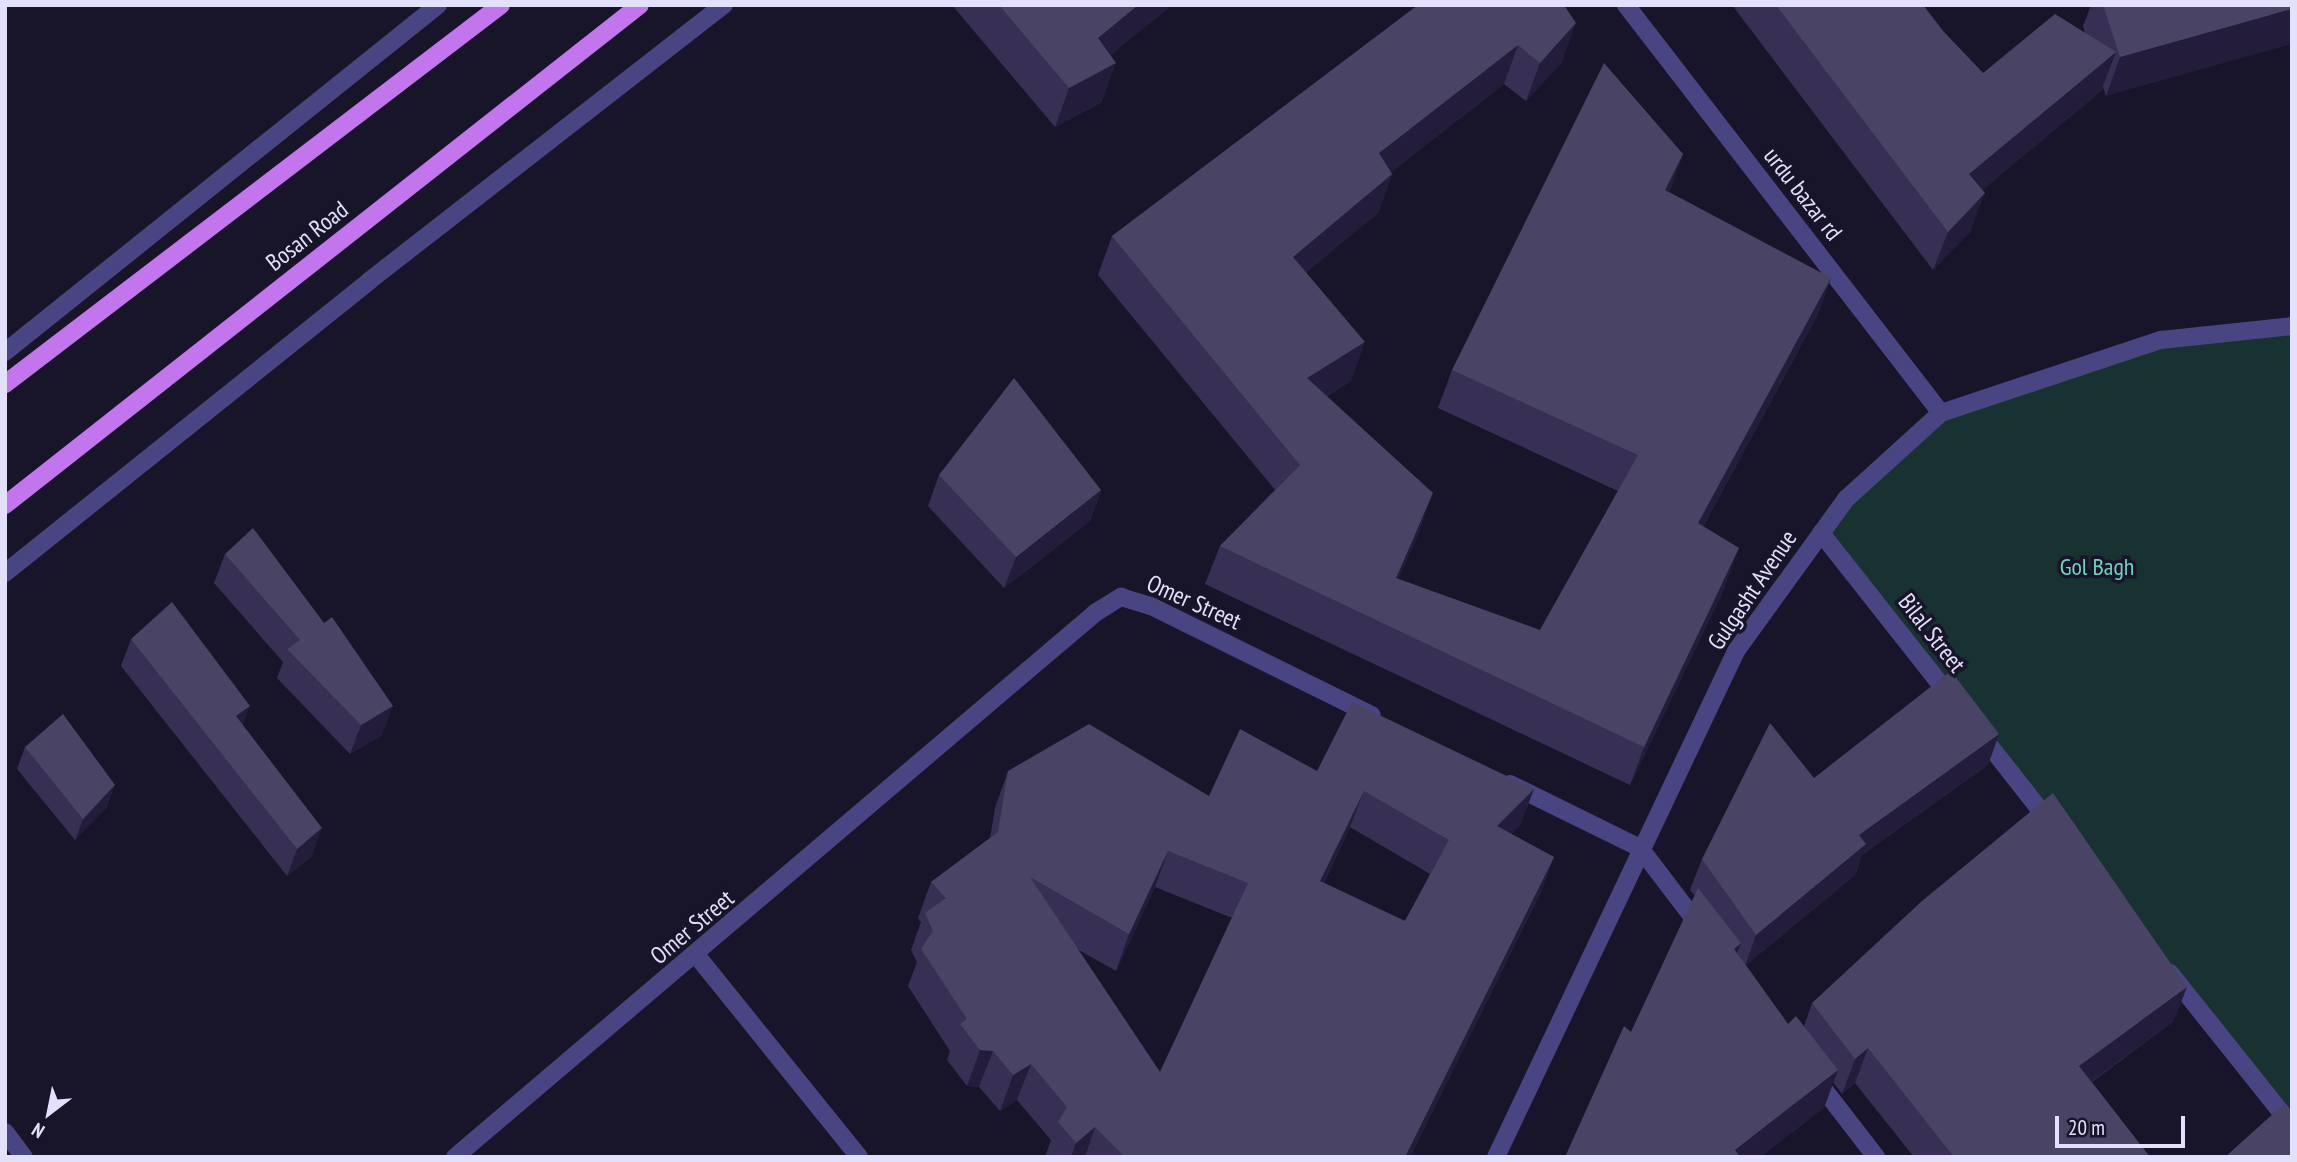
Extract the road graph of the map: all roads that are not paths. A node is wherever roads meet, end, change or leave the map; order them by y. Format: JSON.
{"nodes":[{"id":1,"x":438,"y":5,"type":"edge"},
{"id":2,"x":501,"y":5,"type":"edge"},
{"id":3,"x":640,"y":5,"type":"edge"},
{"id":4,"x":724,"y":5,"type":"edge"},
{"id":5,"x":1626,"y":5,"type":"edge"},
{"id":6,"x":2292,"y":326,"type":"edge"},
{"id":7,"x":5,"y":352,"type":"edge"},
{"id":8,"x":5,"y":384,"type":"edge"},
{"id":9,"x":1941,"y":413,"type":"junction"},
{"id":10,"x":5,"y":505,"type":"edge"},
{"id":11,"x":1821,"y":533,"type":"junction"},
{"id":12,"x":5,"y":573,"type":"edge"},
{"id":13,"x":1389,"y":724,"type":"edge"},
{"id":14,"x":1490,"y":774,"type":"edge"},
{"id":15,"x":2060,"y":835,"type":"edge"},
{"id":16,"x":1640,"y":848,"type":"junction"},
{"id":17,"x":1716,"y":947,"type":"edge"},
{"id":18,"x":2155,"y":954,"type":"edge"},
{"id":19,"x":697,"y":956,"type":"junction"},
{"id":20,"x":1800,"y":1058,"type":"edge"},
{"id":21,"x":2292,"y":1126,"type":"edge"},
{"id":22,"x":5,"y":1132,"type":"edge"},
{"id":23,"x":24,"y":1157,"type":"edge"},
{"id":24,"x":455,"y":1157,"type":"edge"},
{"id":25,"x":859,"y":1157,"type":"edge"},
{"id":26,"x":1496,"y":1157,"type":"edge"},
{"id":27,"x":1876,"y":1157,"type":"edge"}],
"edges":[{"from":1,"to":7,"type":"street"},
{"from":2,"to":8,"type":"main road"},
{"from":3,"to":10,"type":"main road","name":"Bosan Road"},
{"from":4,"to":12,"type":"street"},
{"from":5,"to":9,"type":"street","name":"urdu bazar rd"},
{"from":6,"to":9,"type":"street","name":"Gulgasht Avenue"},
{"from":9,"to":11,"type":"street","name":"Gulgasht Avenue"},
{"from":11,"to":15,"type":"street","name":"Bilal Street"},
{"from":11,"to":16,"type":"street","name":"Gulgasht Avenue"},
{"from":13,"to":19,"type":"street","name":"Omer Street"},
{"from":14,"to":16,"type":"street"},
{"from":16,"to":17,"type":"street"},
{"from":16,"to":26,"type":"street","name":"Gulgasht Avenue"},
{"from":18,"to":21,"type":"street"},
{"from":19,"to":24,"type":"street","name":"Omer Street"},
{"from":19,"to":25,"type":"street"},
{"from":20,"to":27,"type":"street"},
{"from":22,"to":23,"type":"street"}]}
